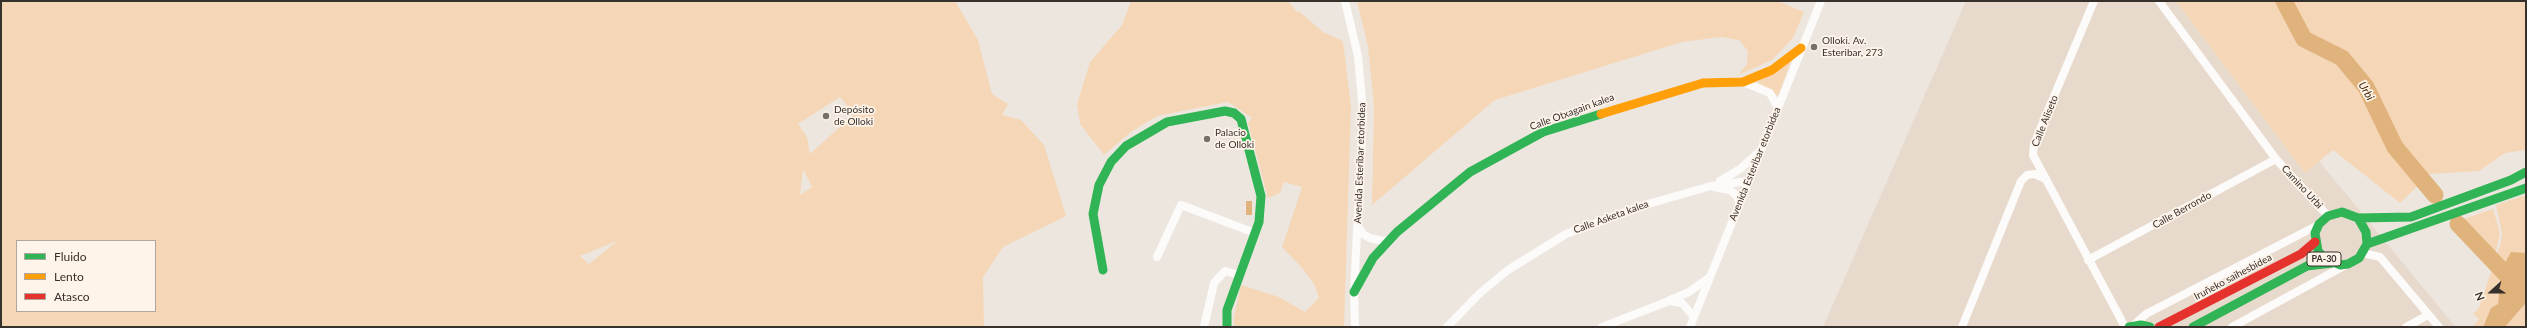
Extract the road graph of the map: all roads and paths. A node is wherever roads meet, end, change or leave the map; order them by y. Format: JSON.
{"nodes":[{"id":1,"x":1345,"y":1,"type":"edge"},
{"id":2,"x":1821,"y":1,"type":"edge"},
{"id":3,"x":2094,"y":1,"type":"edge"},
{"id":4,"x":2159,"y":1,"type":"edge"},
{"id":5,"x":1801,"y":48,"type":"junction"},
{"id":6,"x":1743,"y":82,"type":"junction"},
{"id":7,"x":1778,"y":108,"type":"junction"},
{"id":8,"x":1761,"y":150,"type":"junction"},
{"id":9,"x":2276,"y":159,"type":"junction"},
{"id":10,"x":2526,"y":172,"type":"edge"},
{"id":11,"x":2046,"y":179,"type":"junction"},
{"id":12,"x":1748,"y":181,"type":"junction"},
{"id":13,"x":1711,"y":186,"type":"junction"},
{"id":14,"x":2526,"y":188,"type":"edge"},
{"id":15,"x":1740,"y":204,"type":"junction"},
{"id":16,"x":2328,"y":216,"type":"junction"},
{"id":17,"x":2358,"y":218,"type":"junction"},
{"id":18,"x":2319,"y":224,"type":"junction"},
{"id":19,"x":1358,"y":226,"type":"junction"},
{"id":20,"x":1255,"y":233,"type":"junction"},
{"id":21,"x":1390,"y":240,"type":"junction"},
{"id":22,"x":2315,"y":242,"type":"junction"},
{"id":23,"x":2365,"y":248,"type":"junction"},
{"id":24,"x":1157,"y":257,"type":"dead end"},
{"id":25,"x":2088,"y":260,"type":"junction"},
{"id":26,"x":2332,"y":263,"type":"junction"},
{"id":27,"x":2348,"y":264,"type":"junction"},
{"id":28,"x":1103,"y":270,"type":"dead end"},
{"id":29,"x":1239,"y":275,"type":"junction"},
{"id":30,"x":1710,"y":277,"type":"junction"},
{"id":31,"x":1354,"y":292,"type":"junction"},
{"id":32,"x":1669,"y":301,"type":"junction"},
{"id":33,"x":2428,"y":315,"type":"junction"},
{"id":34,"x":1694,"y":317,"type":"junction"},
{"id":35,"x":2129,"y":326,"type":"edge"},
{"id":36,"x":1204,"y":327,"type":"edge"},
{"id":37,"x":1227,"y":327,"type":"edge"},
{"id":38,"x":1355,"y":327,"type":"edge"},
{"id":39,"x":1447,"y":327,"type":"edge"},
{"id":40,"x":1602,"y":327,"type":"edge"},
{"id":41,"x":1690,"y":327,"type":"edge"},
{"id":42,"x":1962,"y":327,"type":"edge"},
{"id":43,"x":2150,"y":327,"type":"edge"},
{"id":44,"x":2159,"y":327,"type":"edge"},
{"id":45,"x":2193,"y":327,"type":"edge"},
{"id":46,"x":2232,"y":327,"type":"edge"},
{"id":47,"x":2406,"y":327,"type":"edge"},
{"id":48,"x":2439,"y":327,"type":"edge"}],
"edges":[{"from":1,"to":19,"type":"street","name":"Avenida Esteribar etorbidea"},
{"from":2,"to":5,"type":"street","name":"Avenida Esteribar etorbidea"},
{"from":3,"to":11,"type":"street","name":"Calle Aliseto"},
{"from":4,"to":9,"type":"street","name":"Camino Urbi"},
{"from":5,"to":6,"type":"main road","name":"Calle Otxagain kalea"},
{"from":5,"to":7,"type":"street","name":"Avenida Esteribar etorbidea"},
{"from":6,"to":7,"type":"street","name":"Calle Otxagain kalea"},
{"from":6,"to":21,"type":"main road","name":"Calle Otxagain kalea"},
{"from":7,"to":8,"type":"street","name":"Avenida Esteribar etorbidea"},
{"from":8,"to":12,"type":"street","name":"Avenida Esteribar etorbidea"},
{"from":8,"to":13,"type":"street","name":"Calle Asketa kalea"},
{"from":9,"to":16,"type":"street","name":"Camino Urbi"},
{"from":9,"to":25,"type":"street","name":"Calle Berrondo"},
{"from":10,"to":17,"type":"main road"},
{"from":11,"to":25,"type":"street"},
{"from":11,"to":42,"type":"street"},
{"from":12,"to":13,"type":"street","name":"Calle Asketa kalea"},
{"from":12,"to":15,"type":"street","name":"Avenida Esteribar etorbidea"},
{"from":13,"to":15,"type":"street","name":"Calle Asketa kalea"},
{"from":13,"to":39,"type":"street","name":"Calle Asketa kalea"},
{"from":14,"to":23,"type":"main road","number":"PA-30"},
{"from":15,"to":30,"type":"street","name":"Avenida Esteribar etorbidea"},
{"from":16,"to":17,"type":"main road"},
{"from":16,"to":18,"type":"main road"},
{"from":17,"to":23,"type":"main road"},
{"from":18,"to":22,"type":"main road","number":"PA-30"},
{"from":18,"to":35,"type":"street"},
{"from":19,"to":21,"type":"street"},
{"from":19,"to":31,"type":"street","name":"Avenida Esteribar etorbidea"},
{"from":20,"to":24,"type":"street"},
{"from":20,"to":28,"type":"main road"},
{"from":20,"to":29,"type":"main road"},
{"from":21,"to":31,"type":"main road","name":"Calle Otxagain kalea"},
{"from":22,"to":26,"type":"main road","number":"PA-30"},
{"from":22,"to":44,"type":"main road","name":"Iruñeko saihesbidea","number":"PA-30"},
{"from":23,"to":27,"type":"main road","number":"PA-30"},
{"from":23,"to":33,"type":"street"},
{"from":25,"to":35,"type":"street"},
{"from":26,"to":27,"type":"main road","number":"PA-30"},
{"from":26,"to":45,"type":"main road","number":"PA-30"},
{"from":27,"to":46,"type":"street"},
{"from":29,"to":36,"type":"street"},
{"from":29,"to":37,"type":"main road"},
{"from":30,"to":32,"type":"street"},
{"from":30,"to":34,"type":"street","name":"Avenida Esteribar etorbidea"},
{"from":31,"to":38,"type":"street","name":"Avenida Esteribar etorbidea"},
{"from":32,"to":34,"type":"street"},
{"from":32,"to":40,"type":"street"},
{"from":33,"to":47,"type":"street"},
{"from":33,"to":48,"type":"street"},
{"from":34,"to":41,"type":"street","name":"Avenida Esteribar etorbidea"},
{"from":35,"to":43,"type":"main road"}]}
